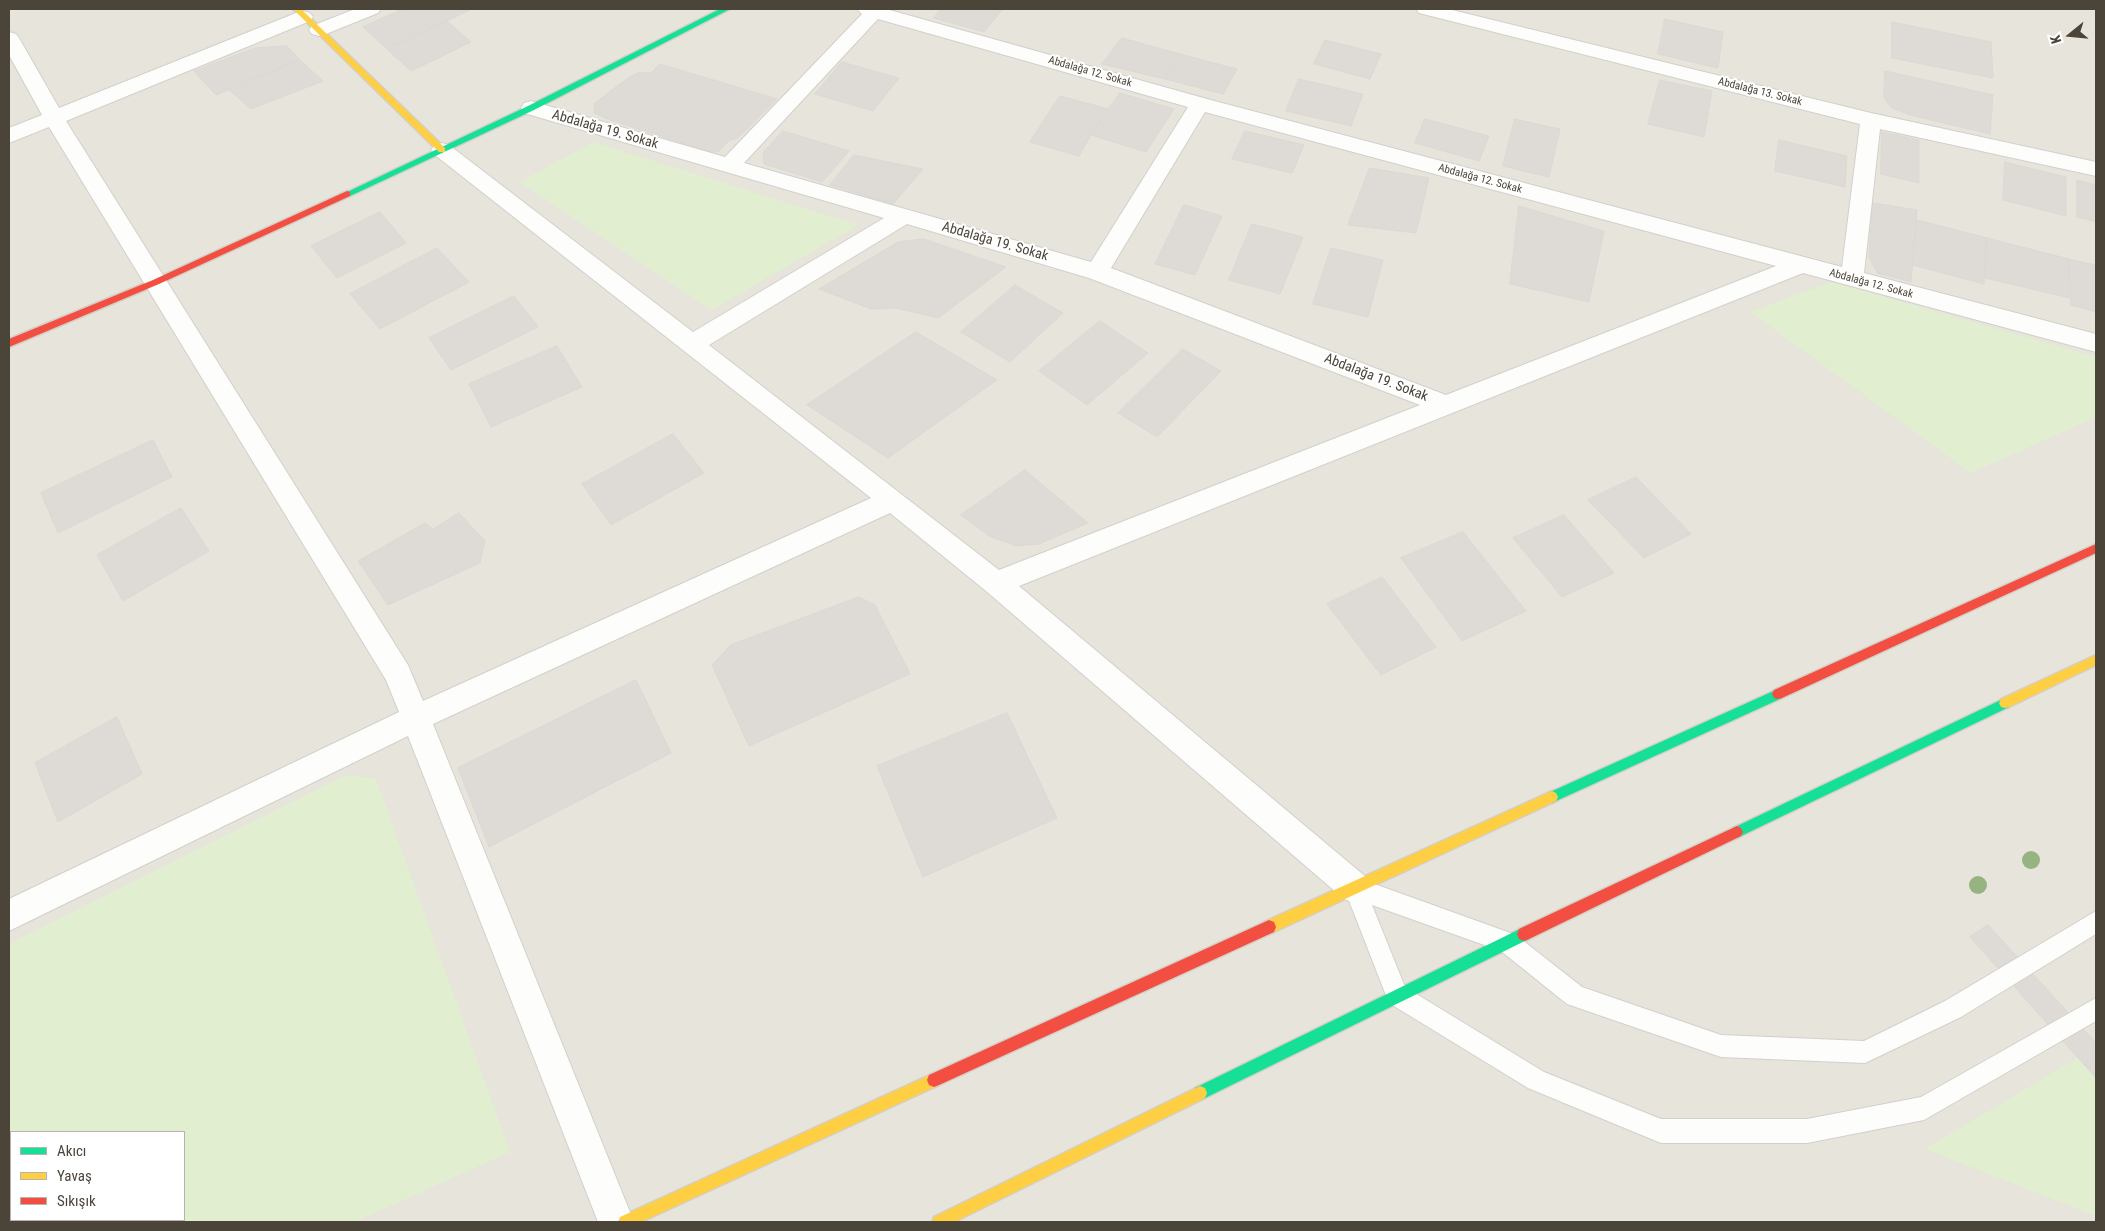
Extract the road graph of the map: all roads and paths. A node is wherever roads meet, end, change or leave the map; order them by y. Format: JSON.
{"nodes":[{"id":1,"x":371,"y":9,"type":"edge"},
{"id":2,"x":1426,"y":9,"type":"edge"},
{"id":3,"x":870,"y":10,"type":"edge"},
{"id":4,"x":719,"y":11,"type":"edge"},
{"id":5,"x":300,"y":13,"type":"edge"},
{"id":6,"x":319,"y":30,"type":"junction"},
{"id":7,"x":9,"y":38,"type":"edge"},
{"id":8,"x":1200,"y":104,"type":"junction"},
{"id":9,"x":531,"y":108,"type":"junction"},
{"id":10,"x":54,"y":118,"type":"junction"},
{"id":11,"x":1871,"y":120,"type":"junction"},
{"id":12,"x":9,"y":136,"type":"edge"},
{"id":13,"x":442,"y":150,"type":"junction"},
{"id":14,"x":730,"y":165,"type":"junction"},
{"id":15,"x":2096,"y":169,"type":"edge"},
{"id":16,"x":904,"y":216,"type":"junction"},
{"id":17,"x":1801,"y":265,"type":"junction"},
{"id":18,"x":1097,"y":272,"type":"junction"},
{"id":19,"x":1852,"y":278,"type":"junction"},
{"id":20,"x":156,"y":282,"type":"junction"},
{"id":21,"x":9,"y":343,"type":"edge"},
{"id":22,"x":2096,"y":343,"type":"edge"},
{"id":23,"x":692,"y":344,"type":"junction"},
{"id":24,"x":1448,"y":406,"type":"junction"},
{"id":25,"x":892,"y":500,"type":"junction"},
{"id":26,"x":2096,"y":548,"type":"edge"},
{"id":27,"x":996,"y":583,"type":"junction"},
{"id":28,"x":2096,"y":660,"type":"edge"},
{"id":29,"x":416,"y":718,"type":"junction"},
{"id":30,"x":1355,"y":888,"type":"junction"},
{"id":31,"x":9,"y":915,"type":"edge"},
{"id":32,"x":2096,"y":922,"type":"edge"},
{"id":33,"x":1508,"y":943,"type":"junction"},
{"id":34,"x":1396,"y":995,"type":"junction"},
{"id":35,"x":2096,"y":1009,"type":"edge"},
{"id":36,"x":616,"y":1222,"type":"edge"},
{"id":37,"x":625,"y":1222,"type":"edge"},
{"id":38,"x":939,"y":1222,"type":"edge"}],
"edges":[{"from":1,"to":6,"type":"street"},
{"from":2,"to":11,"type":"street","name":"Abdalağa 13. Sokak"},
{"from":3,"to":8,"type":"street","name":"Abdalağa 12. Sokak"},
{"from":3,"to":14,"type":"street"},
{"from":4,"to":9,"type":"main road"},
{"from":5,"to":6,"type":"main road"},
{"from":5,"to":10,"type":"street"},
{"from":6,"to":13,"type":"main road"},
{"from":7,"to":10,"type":"street"},
{"from":8,"to":17,"type":"street","name":"Abdalağa 12. Sokak"},
{"from":8,"to":18,"type":"street"},
{"from":9,"to":13,"type":"main road"},
{"from":9,"to":14,"type":"street","name":"Abdalağa 19. Sokak"},
{"from":10,"to":12,"type":"street"},
{"from":10,"to":20,"type":"street"},
{"from":11,"to":15,"type":"street","name":"Abdalağa 13. Sokak"},
{"from":11,"to":19,"type":"street"},
{"from":13,"to":20,"type":"main road"},
{"from":13,"to":23,"type":"street"},
{"from":14,"to":16,"type":"street","name":"Abdalağa 19. Sokak"},
{"from":16,"to":18,"type":"street","name":"Abdalağa 19. Sokak"},
{"from":16,"to":23,"type":"street"},
{"from":17,"to":19,"type":"street","name":"Abdalağa 12. Sokak"},
{"from":17,"to":24,"type":"street"},
{"from":18,"to":24,"type":"street","name":"Abdalağa 19. Sokak"},
{"from":19,"to":22,"type":"street","name":"Abdalağa 12. Sokak"},
{"from":20,"to":21,"type":"main road"},
{"from":20,"to":29,"type":"street"},
{"from":23,"to":25,"type":"street"},
{"from":24,"to":27,"type":"street"},
{"from":25,"to":27,"type":"street"},
{"from":25,"to":29,"type":"street"},
{"from":26,"to":30,"type":"main road"},
{"from":27,"to":30,"type":"street"},
{"from":28,"to":33,"type":"main road"},
{"from":29,"to":31,"type":"street"},
{"from":29,"to":36,"type":"street"},
{"from":30,"to":33,"type":"lane"},
{"from":30,"to":34,"type":"lane"},
{"from":30,"to":37,"type":"main road"},
{"from":32,"to":33,"type":"lane"},
{"from":33,"to":34,"type":"main road"},
{"from":34,"to":35,"type":"lane"},
{"from":34,"to":38,"type":"main road"}]}
